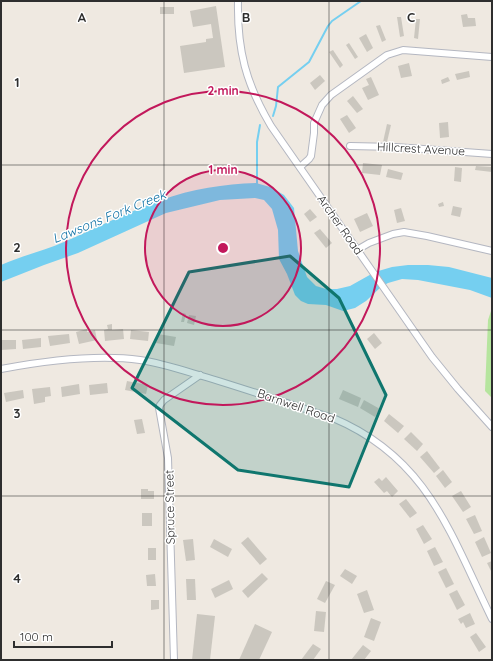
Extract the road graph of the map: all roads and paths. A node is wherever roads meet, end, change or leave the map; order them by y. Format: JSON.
{"nodes":[{"id":1,"x":238,"y":1,"type":"edge"},
{"id":2,"x":492,"y":57,"type":"edge"},
{"id":3,"x":350,"y":146,"type":"dead end"},
{"id":4,"x":492,"y":154,"type":"edge"},
{"id":5,"x":300,"y":167,"type":"junction"},
{"id":6,"x":357,"y":250,"type":"junction"},
{"id":7,"x":492,"y":251,"type":"edge"},
{"id":8,"x":1,"y":369,"type":"edge"},
{"id":9,"x":200,"y":375,"type":"junction"},
{"id":10,"x":492,"y":427,"type":"edge"},
{"id":11,"x":492,"y":619,"type":"edge"},
{"id":12,"x":174,"y":660,"type":"edge"}],
"edges":[{"from":1,"to":5,"type":"street","name":"Archer Road"},
{"from":2,"to":5,"type":"street"},
{"from":3,"to":4,"type":"street","name":"Hillcrest Avenue"},
{"from":5,"to":6,"type":"street","name":"Archer Road"},
{"from":6,"to":7,"type":"street"},
{"from":6,"to":10,"type":"street","name":"Archer Road"},
{"from":8,"to":9,"type":"street","name":"Barnwell Road"},
{"from":9,"to":11,"type":"street","name":"Barnwell Road"},
{"from":9,"to":12,"type":"street","name":"Spruce Street"}]}
